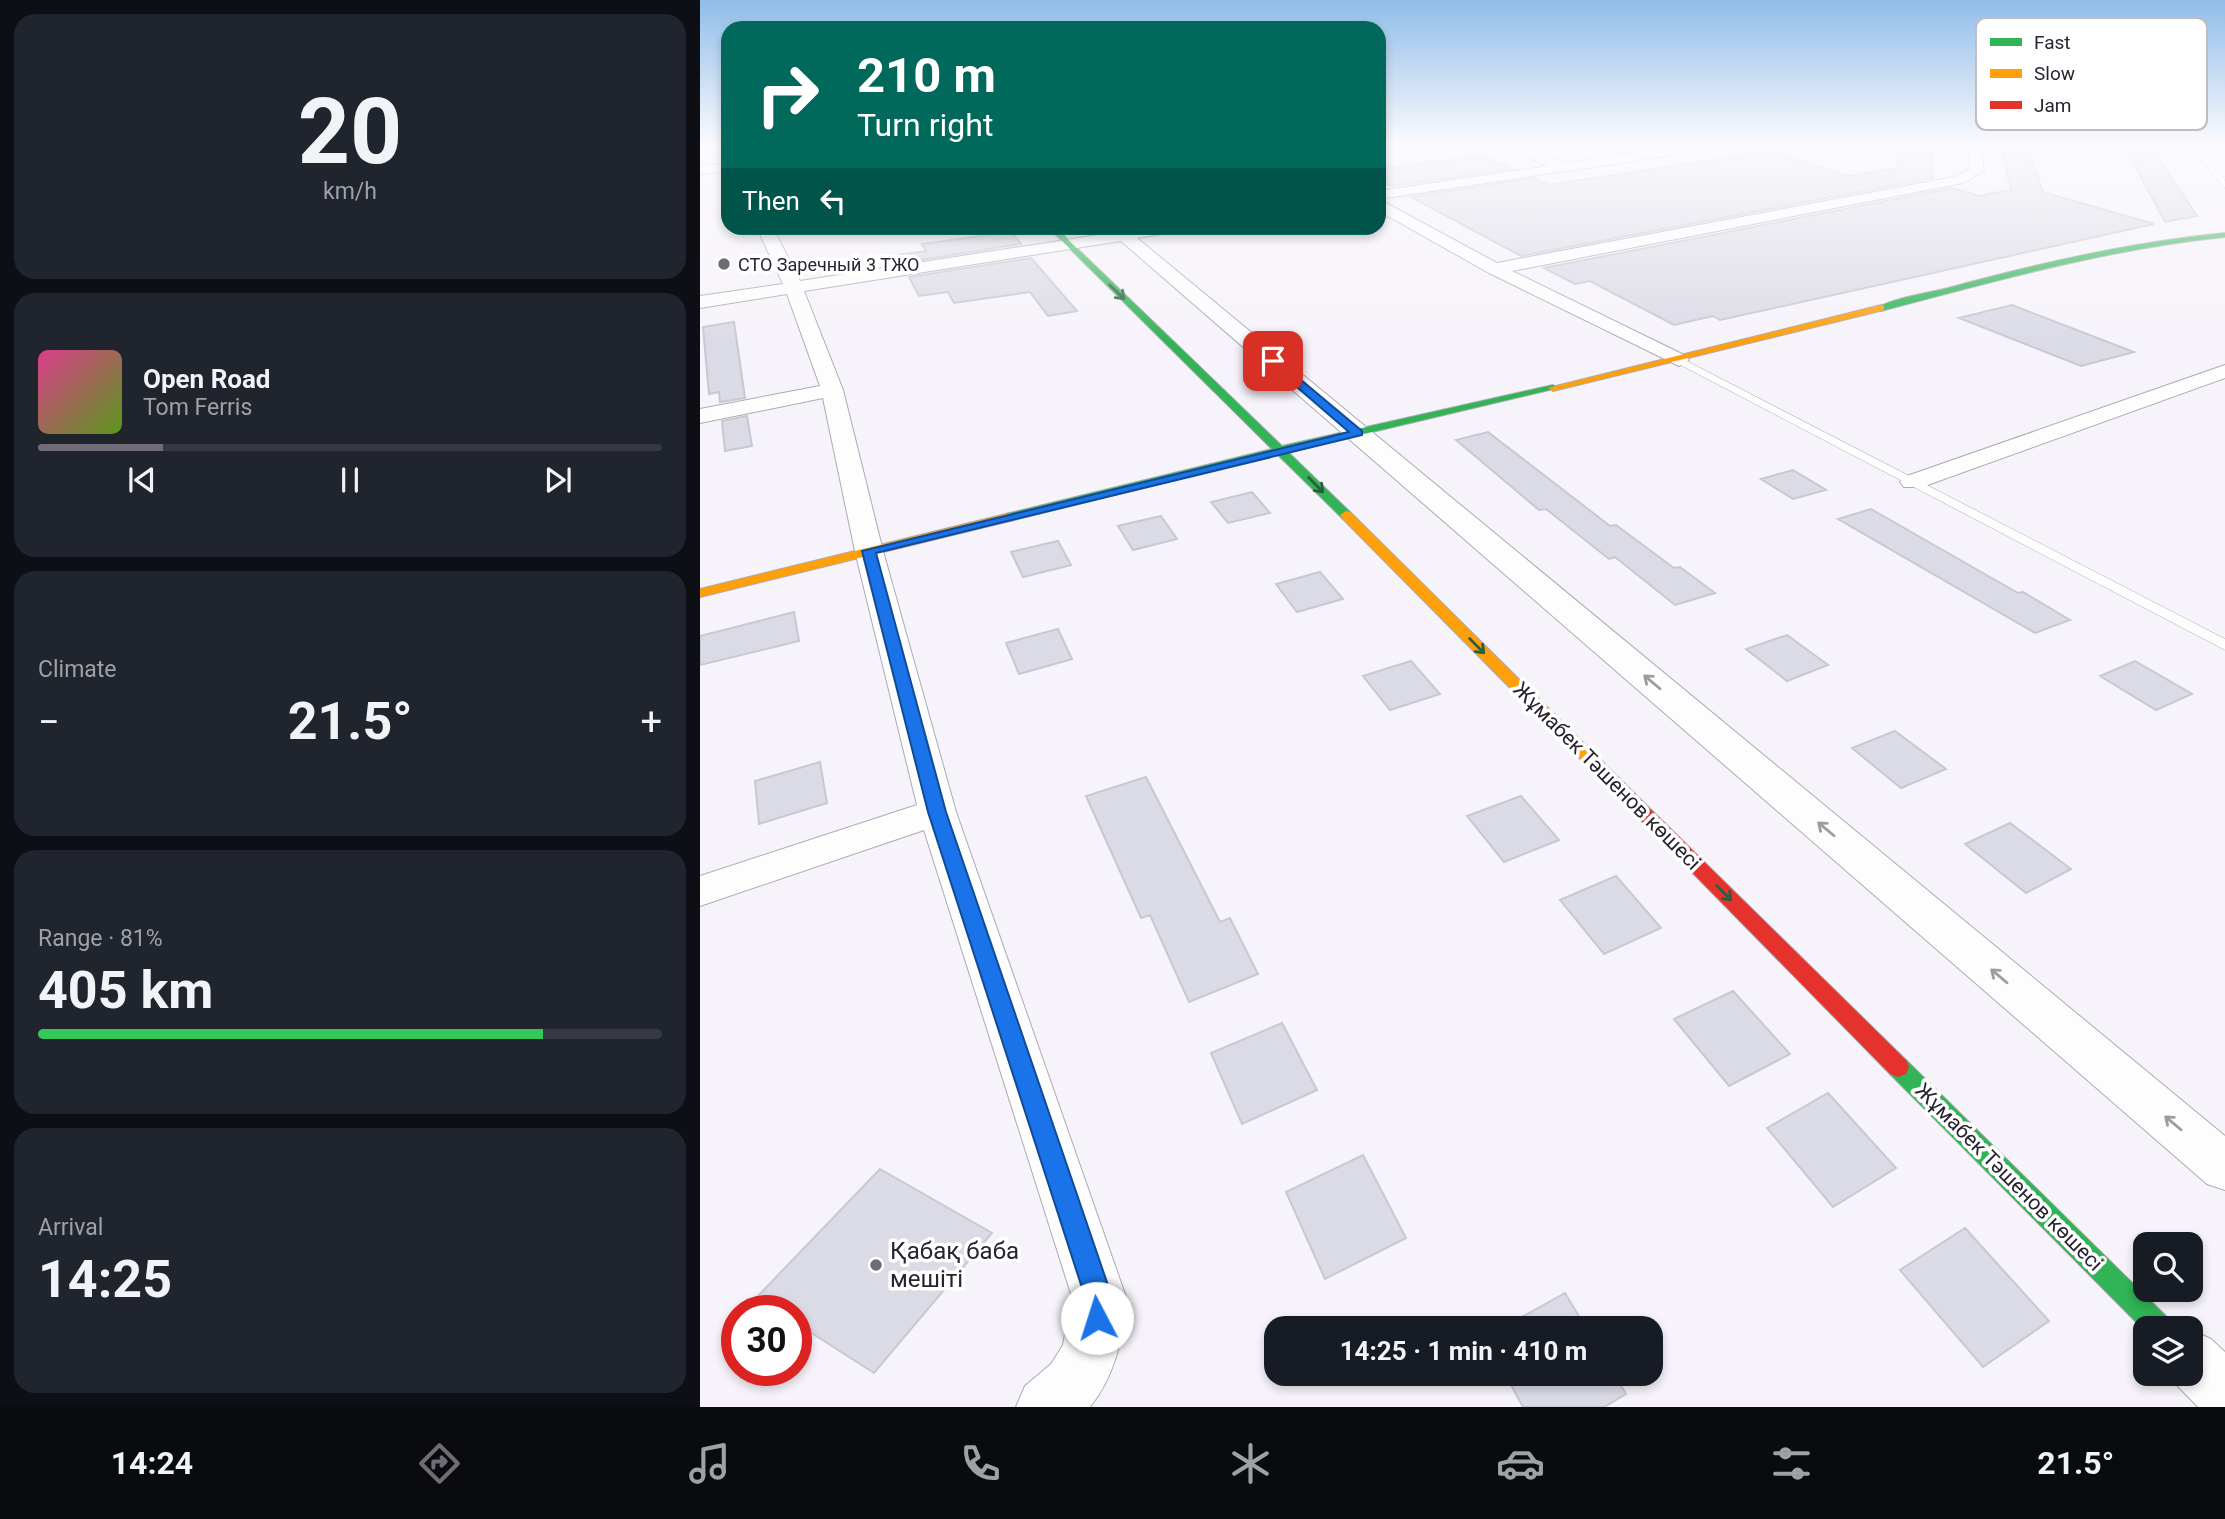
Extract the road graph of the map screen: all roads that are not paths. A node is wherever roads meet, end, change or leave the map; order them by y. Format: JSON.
{"nodes":[{"id":1,"x":1389,"y":211,"type":"edge"},
{"id":2,"x":1798,"y":211,"type":"edge"},
{"id":3,"x":768,"y":235,"type":"edge"},
{"id":4,"x":1059,"y":235,"type":"edge"},
{"id":5,"x":1108,"y":235,"type":"edge"},
{"id":6,"x":1124,"y":235,"type":"edge"},
{"id":7,"x":2225,"y":235,"type":"edge"},
{"id":8,"x":1068,"y":245,"type":"junction"},
{"id":9,"x":1495,"y":269,"type":"junction"},
{"id":10,"x":794,"y":288,"type":"junction"},
{"id":11,"x":700,"y":302,"type":"edge"},
{"id":12,"x":1679,"y":360,"type":"junction"},
{"id":13,"x":2225,"y":372,"type":"edge"},
{"id":14,"x":832,"y":390,"type":"junction"},
{"id":15,"x":700,"y":416,"type":"edge"},
{"id":16,"x":1358,"y":433,"type":"junction"},
{"id":17,"x":1280,"y":450,"type":"junction"},
{"id":18,"x":1913,"y":482,"type":"junction"},
{"id":19,"x":869,"y":551,"type":"junction"},
{"id":20,"x":700,"y":593,"type":"edge"},
{"id":21,"x":2225,"y":645,"type":"edge"},
{"id":22,"x":937,"y":812,"type":"junction"},
{"id":23,"x":700,"y":891,"type":"edge"},
{"id":24,"x":2225,"y":1167,"type":"edge"},
{"id":25,"x":2148,"y":1316,"type":"edge"},
{"id":26,"x":2203,"y":1371,"type":"edge"},
{"id":27,"x":2225,"y":1393,"type":"edge"},
{"id":28,"x":1046,"y":1407,"type":"edge"}],
"edges":[{"from":1,"to":9,"type":"street"},
{"from":2,"to":9,"type":"street"},
{"from":3,"to":10,"type":"street"},
{"from":4,"to":8,"type":"street","name":"Жұмабек Тәшенов көшесі"},
{"from":5,"to":8,"type":"street"},
{"from":6,"to":16,"type":"street"},
{"from":7,"to":12,"type":"street"},
{"from":8,"to":10,"type":"street"},
{"from":8,"to":17,"type":"street","name":"Жұмабек Тәшенов көшесі","one_way":true},
{"from":9,"to":12,"type":"street"},
{"from":10,"to":11,"type":"street"},
{"from":10,"to":14,"type":"street"},
{"from":12,"to":16,"type":"street"},
{"from":12,"to":18,"type":"lane"},
{"from":13,"to":18,"type":"street"},
{"from":14,"to":15,"type":"street"},
{"from":14,"to":19,"type":"street"},
{"from":16,"to":17,"type":"street"},
{"from":24,"to":16,"type":"street","one_way":true},
{"from":17,"to":19,"type":"street"},
{"from":17,"to":25,"type":"street","name":"Жұмабек Тәшенов көшесі","one_way":true},
{"from":18,"to":21,"type":"lane"},
{"from":19,"to":20,"type":"street"},
{"from":19,"to":22,"type":"street"},
{"from":22,"to":23,"type":"street"},
{"from":22,"to":28,"type":"street"},
{"from":26,"to":27,"type":"street"}]}
